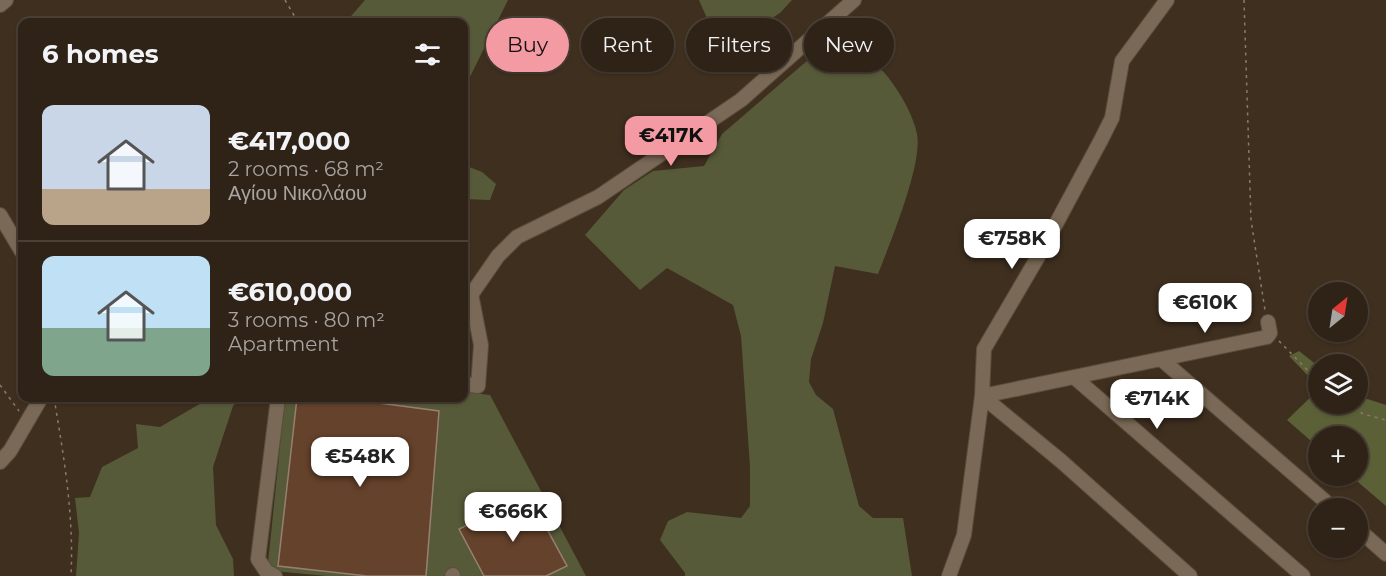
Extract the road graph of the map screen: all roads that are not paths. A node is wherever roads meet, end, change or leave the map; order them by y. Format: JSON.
{"nodes":[{"id":1,"x":6,"y":0,"type":"edge"},
{"id":2,"x":854,"y":0,"type":"edge"},
{"id":3,"x":1167,"y":0,"type":"edge"},
{"id":4,"x":0,"y":5,"type":"edge"},
{"id":5,"x":0,"y":215,"type":"edge"},
{"id":6,"x":18,"y":245,"type":"edge"},
{"id":7,"x":468,"y":298,"type":"edge"},
{"id":8,"x":468,"y":302,"type":"edge"},
{"id":9,"x":1269,"y":327,"type":"road end"},
{"id":10,"x":1161,"y":359,"type":"junction"},
{"id":11,"x":1074,"y":377,"type":"junction"},
{"id":12,"x":468,"y":385,"type":"edge"},
{"id":13,"x":982,"y":396,"type":"junction"},
{"id":14,"x":39,"y":402,"type":"edge"},
{"id":15,"x":278,"y":402,"type":"edge"},
{"id":16,"x":0,"y":462,"type":"edge"},
{"id":17,"x":1321,"y":498,"type":"edge"},
{"id":18,"x":1368,"y":539,"type":"edge"},
{"id":19,"x":1386,"y":554,"type":"edge"},
{"id":20,"x":953,"y":574,"type":"edge"},
{"id":21,"x":274,"y":576,"type":"edge"},
{"id":22,"x":1190,"y":576,"type":"edge"},
{"id":23,"x":1303,"y":576,"type":"edge"}],
"edges":[{"from":1,"to":4,"type":"street"},
{"from":2,"to":7,"type":"street"},
{"from":3,"to":13,"type":"street"},
{"from":5,"to":6,"type":"street"},
{"from":8,"to":12,"type":"street"},
{"from":9,"to":10,"type":"street"},
{"from":10,"to":11,"type":"street"},
{"from":10,"to":17,"type":"street"},
{"from":11,"to":13,"type":"street"},
{"from":11,"to":23,"type":"street"},
{"from":13,"to":20,"type":"street"},
{"from":13,"to":22,"type":"street"},
{"from":14,"to":16,"type":"street"},
{"from":15,"to":21,"type":"street"},
{"from":18,"to":19,"type":"street"}]}
